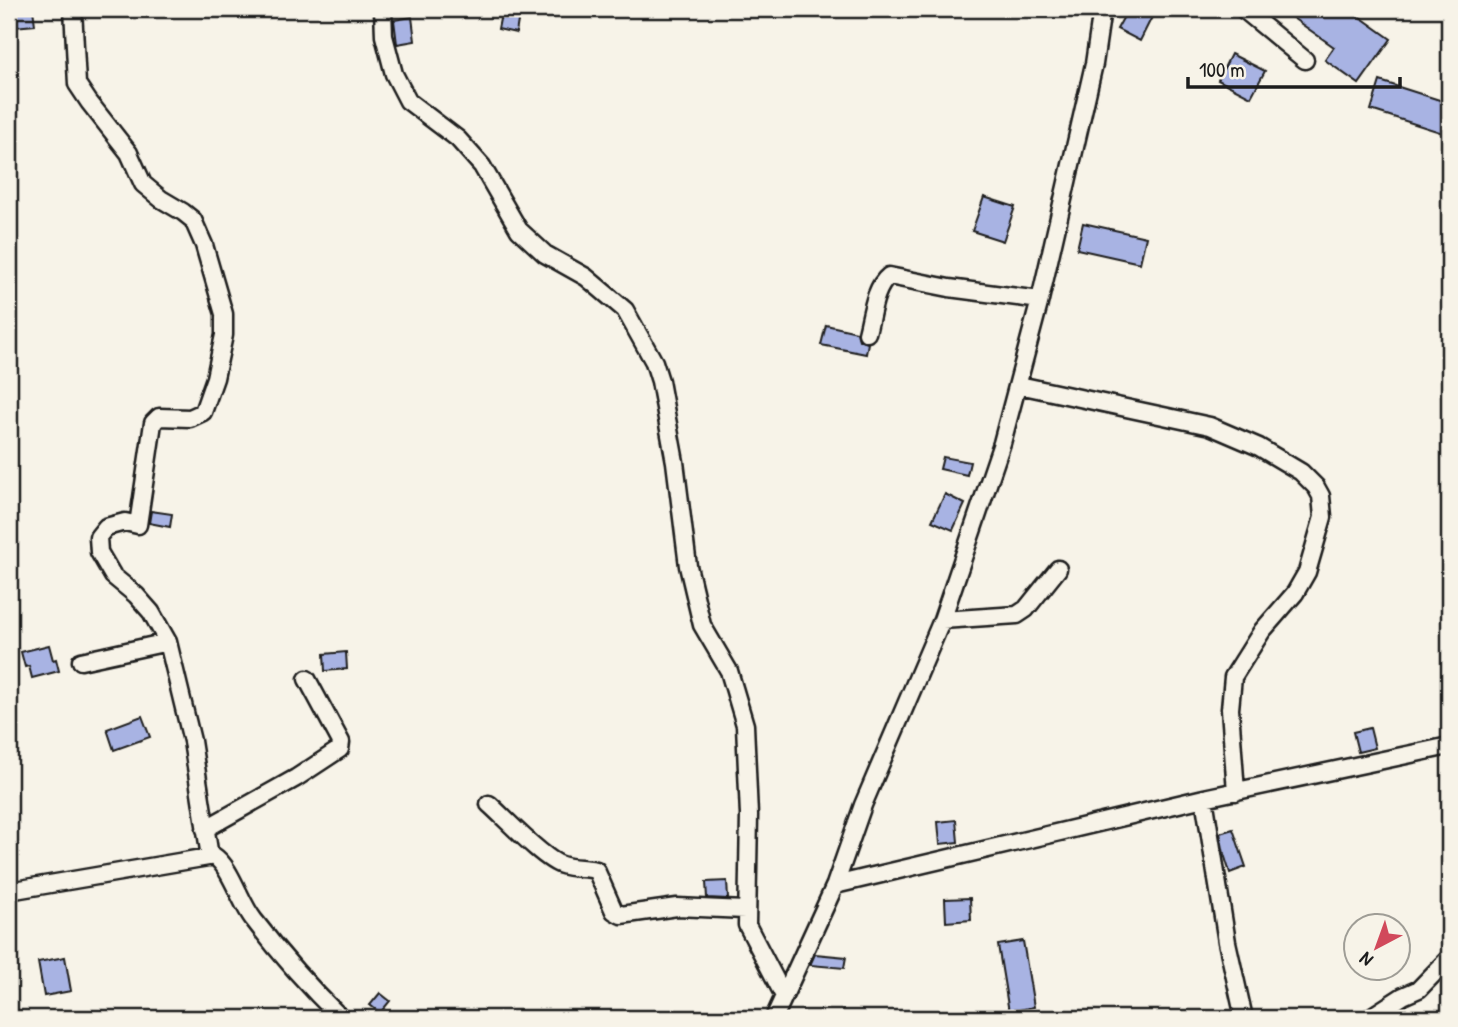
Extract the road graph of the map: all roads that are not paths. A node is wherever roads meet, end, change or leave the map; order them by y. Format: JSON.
{"nodes":[{"id":1,"x":73,"y":9,"type":"edge"},
{"id":2,"x":383,"y":9,"type":"edge"},
{"id":3,"x":1102,"y":9,"type":"edge"},
{"id":4,"x":1243,"y":9,"type":"edge"},
{"id":5,"x":1305,"y":60,"type":"dead end"},
{"id":6,"x":1040,"y":300,"type":"junction"},
{"id":7,"x":867,"y":333,"type":"dead end"},
{"id":8,"x":1019,"y":385,"type":"junction"},
{"id":9,"x":1058,"y":569,"type":"dead end"},
{"id":10,"x":942,"y":620,"type":"junction"},
{"id":11,"x":168,"y":642,"type":"junction"},
{"id":12,"x":81,"y":661,"type":"dead end"},
{"id":13,"x":307,"y":679,"type":"dead end"},
{"id":14,"x":1449,"y":746,"type":"edge"},
{"id":15,"x":1236,"y":792,"type":"junction"},
{"id":16,"x":1204,"y":798,"type":"junction"},
{"id":17,"x":489,"y":804,"type":"dead end"},
{"id":18,"x":205,"y":829,"type":"junction"},
{"id":19,"x":210,"y":857,"type":"junction"},
{"id":20,"x":835,"y":885,"type":"junction"},
{"id":21,"x":9,"y":891,"type":"edge"},
{"id":22,"x":745,"y":910,"type":"junction"},
{"id":23,"x":1449,"y":958,"type":"edge"},
{"id":24,"x":784,"y":996,"type":"junction"},
{"id":25,"x":341,"y":1018,"type":"edge"},
{"id":26,"x":774,"y":1018,"type":"edge"},
{"id":27,"x":1244,"y":1018,"type":"edge"},
{"id":28,"x":1369,"y":1018,"type":"edge"}],
"edges":[{"from":1,"to":11,"type":"street"},
{"from":2,"to":22,"type":"street"},
{"from":3,"to":6,"type":"street"},
{"from":4,"to":5,"type":"street"},
{"from":6,"to":7,"type":"street"},
{"from":6,"to":8,"type":"street"},
{"from":8,"to":10,"type":"street"},
{"from":8,"to":15,"type":"street"},
{"from":9,"to":10,"type":"street"},
{"from":10,"to":20,"type":"street"},
{"from":11,"to":12,"type":"street"},
{"from":11,"to":18,"type":"street"},
{"from":13,"to":18,"type":"street"},
{"from":14,"to":15,"type":"street"},
{"from":15,"to":16,"type":"street"},
{"from":16,"to":20,"type":"street"},
{"from":16,"to":27,"type":"street"},
{"from":17,"to":22,"type":"street"},
{"from":18,"to":19,"type":"street"},
{"from":19,"to":21,"type":"street"},
{"from":19,"to":25,"type":"street"},
{"from":20,"to":24,"type":"street"},
{"from":22,"to":24,"type":"street"},
{"from":23,"to":28,"type":"street"},
{"from":24,"to":26,"type":"street"}]}
